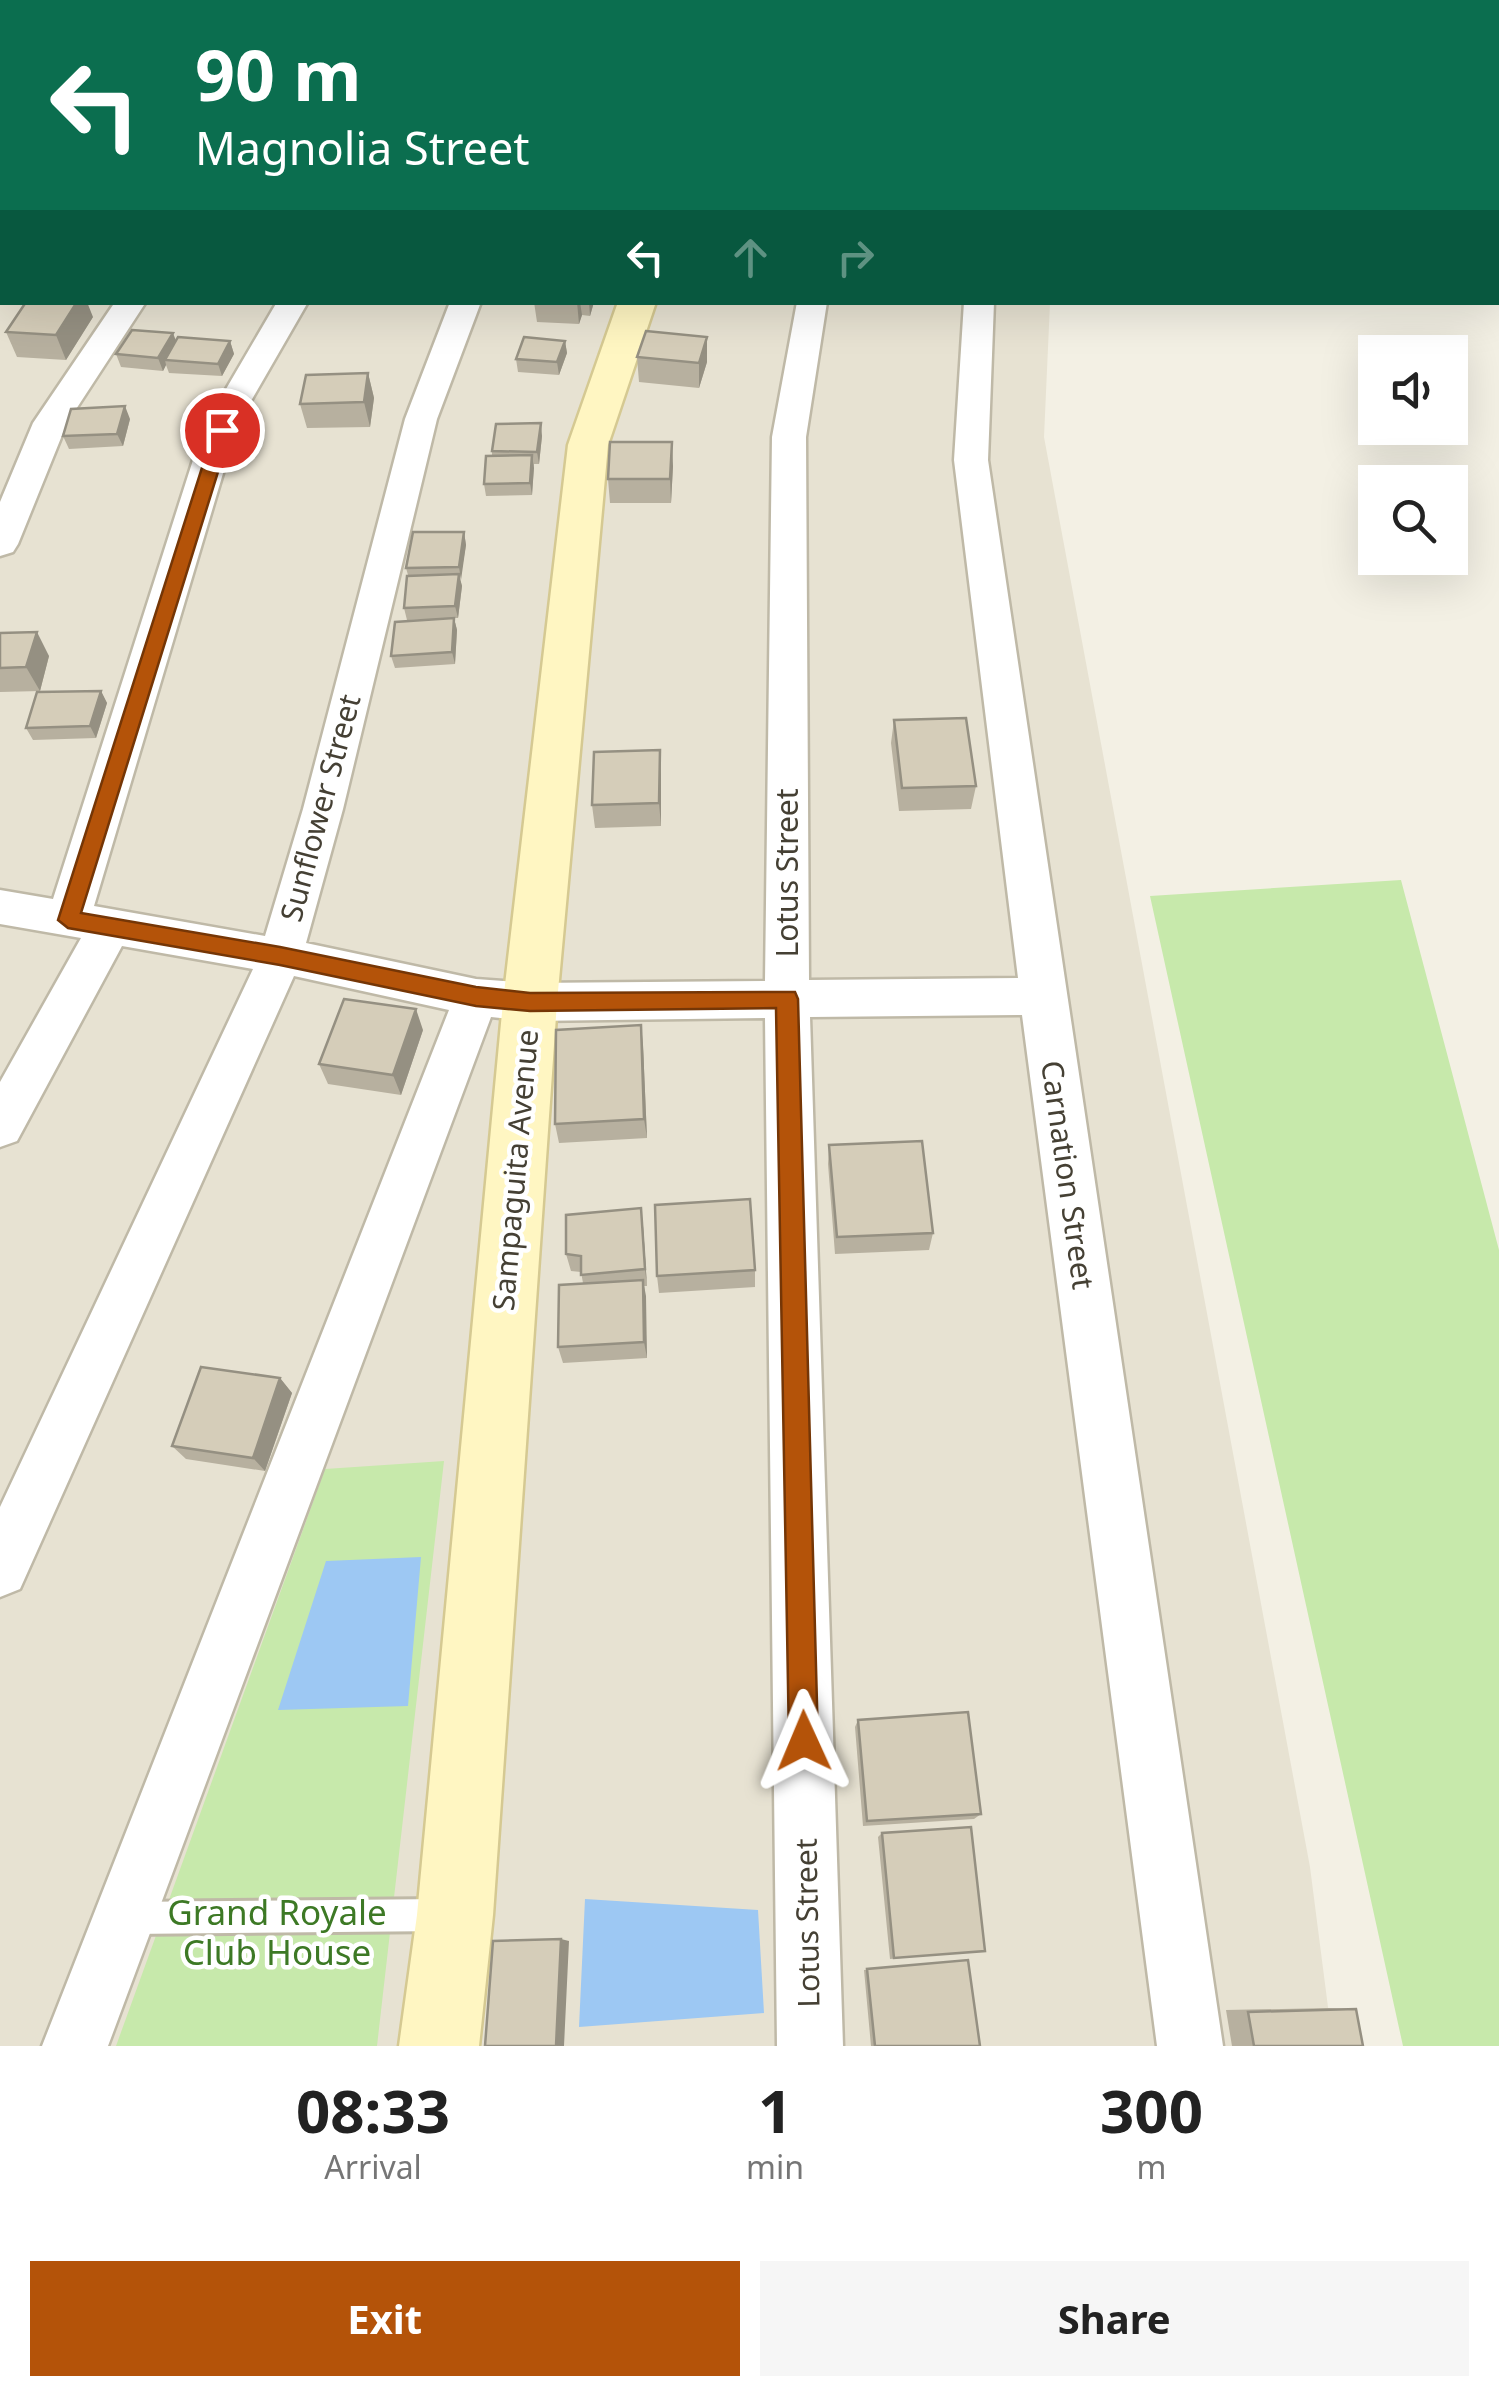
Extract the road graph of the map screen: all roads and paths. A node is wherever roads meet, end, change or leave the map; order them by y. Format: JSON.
{"nodes":[{"id":1,"x":129,"y":305,"type":"edge"},
{"id":2,"x":291,"y":305,"type":"edge"},
{"id":3,"x":465,"y":305,"type":"edge"},
{"id":4,"x":636,"y":305,"type":"edge"},
{"id":5,"x":811,"y":305,"type":"edge"},
{"id":6,"x":979,"y":305,"type":"edge"},
{"id":7,"x":0,"y":544,"type":"edge"},
{"id":8,"x":0,"y":906,"type":"edge"},
{"id":9,"x":89,"y":923,"type":"junction"},
{"id":10,"x":280,"y":956,"type":"junction"},
{"id":11,"x":1042,"y":996,"type":"junction"},
{"id":12,"x":503,"y":999,"type":"junction"},
{"id":13,"x":787,"y":999,"type":"junction"},
{"id":14,"x":0,"y":1126,"type":"edge"},
{"id":15,"x":0,"y":1568,"type":"edge"},
{"id":16,"x":455,"y":1915,"type":"junction"},
{"id":17,"x":124,"y":1918,"type":"junction"},
{"id":18,"x":75,"y":2046,"type":"edge"},
{"id":19,"x":438,"y":2046,"type":"edge"},
{"id":20,"x":810,"y":2046,"type":"edge"},
{"id":21,"x":1190,"y":2046,"type":"edge"}],
"edges":[{"from":1,"to":7,"type":"street"},
{"from":2,"to":9,"type":"street"},
{"from":3,"to":10,"type":"street","name":"Sunflower Street"},
{"from":4,"to":12,"type":"main road","name":"Sampaguita Avenue"},
{"from":5,"to":13,"type":"street","name":"Lotus Street"},
{"from":6,"to":11,"type":"street","name":"Carnation Street"},
{"from":8,"to":9,"type":"street"},
{"from":9,"to":10,"type":"street"},
{"from":9,"to":14,"type":"street"},
{"from":10,"to":12,"type":"street"},
{"from":10,"to":15,"type":"street","name":"Sunflower Street"},
{"from":11,"to":13,"type":"street"},
{"from":11,"to":21,"type":"street","name":"Carnation Street"},
{"from":12,"to":13,"type":"street"},
{"from":12,"to":16,"type":"main road","name":"Sampaguita Avenue"},
{"from":12,"to":17,"type":"street"},
{"from":13,"to":20,"type":"street","name":"Lotus Street"},
{"from":16,"to":17,"type":"lane"},
{"from":16,"to":19,"type":"main road","name":"Sampaguita Avenue"},
{"from":17,"to":18,"type":"street"}]}
